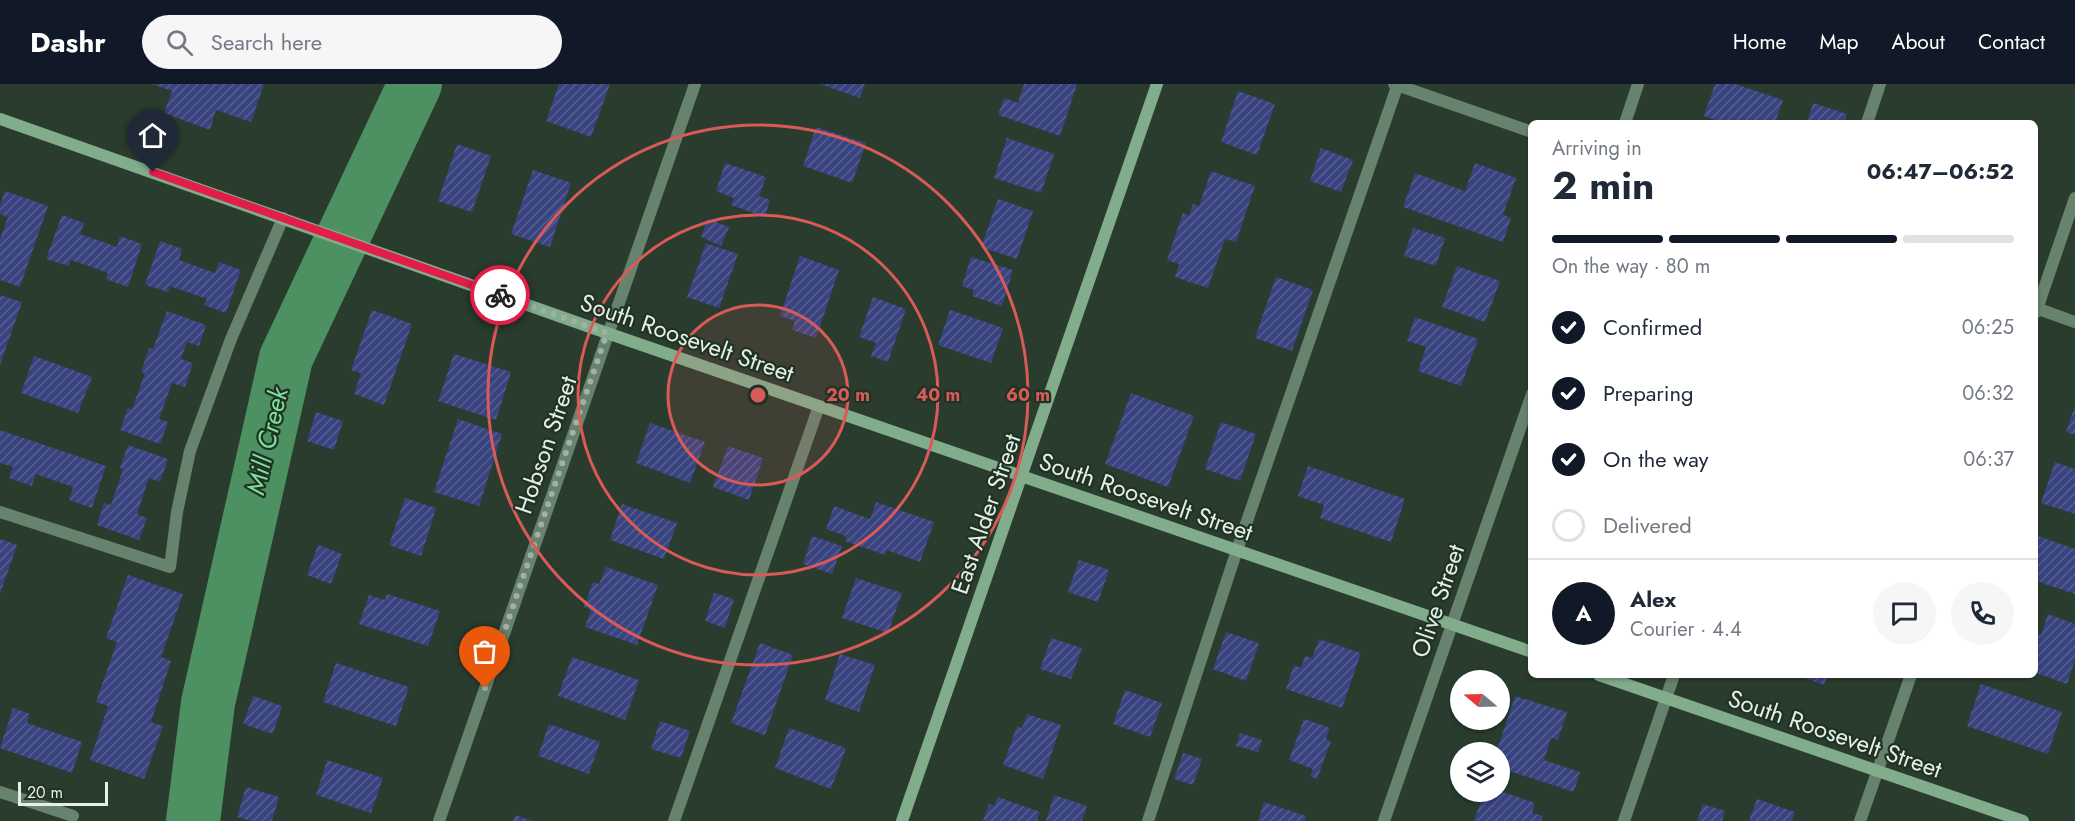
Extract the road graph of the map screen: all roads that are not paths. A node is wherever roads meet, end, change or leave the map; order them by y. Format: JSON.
{"nodes":[{"id":1,"x":695,"y":84,"type":"edge"},
{"id":2,"x":1157,"y":84,"type":"edge"},
{"id":3,"x":1396,"y":84,"type":"edge"},
{"id":4,"x":1638,"y":84,"type":"edge"},
{"id":5,"x":1880,"y":84,"type":"edge"},
{"id":6,"x":0,"y":119,"type":"edge"},
{"id":7,"x":1626,"y":120,"type":"edge"},
{"id":8,"x":1868,"y":120,"type":"edge"},
{"id":9,"x":1528,"y":131,"type":"edge"},
{"id":10,"x":2075,"y":198,"type":"edge"},
{"id":11,"x":283,"y":218,"type":"junction"},
{"id":12,"x":2038,"y":304,"type":"edge"},
{"id":13,"x":2038,"y":311,"type":"edge"},
{"id":14,"x":2075,"y":322,"type":"edge"},
{"id":15,"x":607,"y":333,"type":"junction"},
{"id":16,"x":819,"y":406,"type":"junction"},
{"id":17,"x":1528,"y":406,"type":"edge"},
{"id":18,"x":1022,"y":476,"type":"junction"},
{"id":19,"x":0,"y":512,"type":"edge"},
{"id":20,"x":1237,"y":550,"type":"junction"},
{"id":21,"x":1452,"y":624,"type":"junction"},
{"id":22,"x":1528,"y":651,"type":"edge"},
{"id":23,"x":1608,"y":678,"type":"edge"},
{"id":24,"x":1673,"y":678,"type":"edge"},
{"id":25,"x":1910,"y":678,"type":"edge"},
{"id":26,"x":1666,"y":698,"type":"junction"},
{"id":27,"x":1878,"y":771,"type":"junction"},
{"id":28,"x":0,"y":792,"type":"edge"},
{"id":29,"x":73,"y":816,"type":"dead end"},
{"id":30,"x":439,"y":821,"type":"edge"},
{"id":31,"x":674,"y":821,"type":"edge"},
{"id":32,"x":902,"y":821,"type":"edge"},
{"id":33,"x":1148,"y":821,"type":"edge"},
{"id":34,"x":1384,"y":821,"type":"edge"},
{"id":35,"x":1624,"y":821,"type":"edge"},
{"id":36,"x":1860,"y":821,"type":"edge"},
{"id":37,"x":2023,"y":821,"type":"edge"}],
"edges":[{"from":1,"to":15,"type":"street","name":"Hobson Street"},
{"from":2,"to":18,"type":"main road","name":"East Alder Street"},
{"from":3,"to":9,"type":"street"},
{"from":3,"to":20,"type":"street"},
{"from":4,"to":7,"type":"street"},
{"from":5,"to":8,"type":"street"},
{"from":6,"to":11,"type":"main road","name":"South Roosevelt Street"},
{"from":10,"to":12,"type":"street"},
{"from":11,"to":15,"type":"main road","name":"South Roosevelt Street"},
{"from":11,"to":19,"type":"street"},
{"from":13,"to":14,"type":"street"},
{"from":15,"to":16,"type":"main road","name":"South Roosevelt Street"},
{"from":15,"to":30,"type":"street","name":"Hobson Street"},
{"from":16,"to":18,"type":"main road","name":"South Roosevelt Street"},
{"from":16,"to":31,"type":"street"},
{"from":17,"to":21,"type":"street","name":"Olive Street"},
{"from":18,"to":20,"type":"main road","name":"South Roosevelt Street"},
{"from":18,"to":32,"type":"main road","name":"East Alder Street"},
{"from":20,"to":21,"type":"main road","name":"South Roosevelt Street"},
{"from":20,"to":33,"type":"street"},
{"from":21,"to":22,"type":"main road","name":"South Roosevelt Street"},
{"from":21,"to":34,"type":"street","name":"Olive Street"},
{"from":23,"to":26,"type":"main road","name":"South Roosevelt Street"},
{"from":24,"to":26,"type":"street"},
{"from":25,"to":27,"type":"street"},
{"from":26,"to":27,"type":"main road","name":"South Roosevelt Street"},
{"from":26,"to":35,"type":"street"},
{"from":27,"to":36,"type":"street"},
{"from":27,"to":37,"type":"main road","name":"South Roosevelt Street"},
{"from":28,"to":29,"type":"street"}]}
